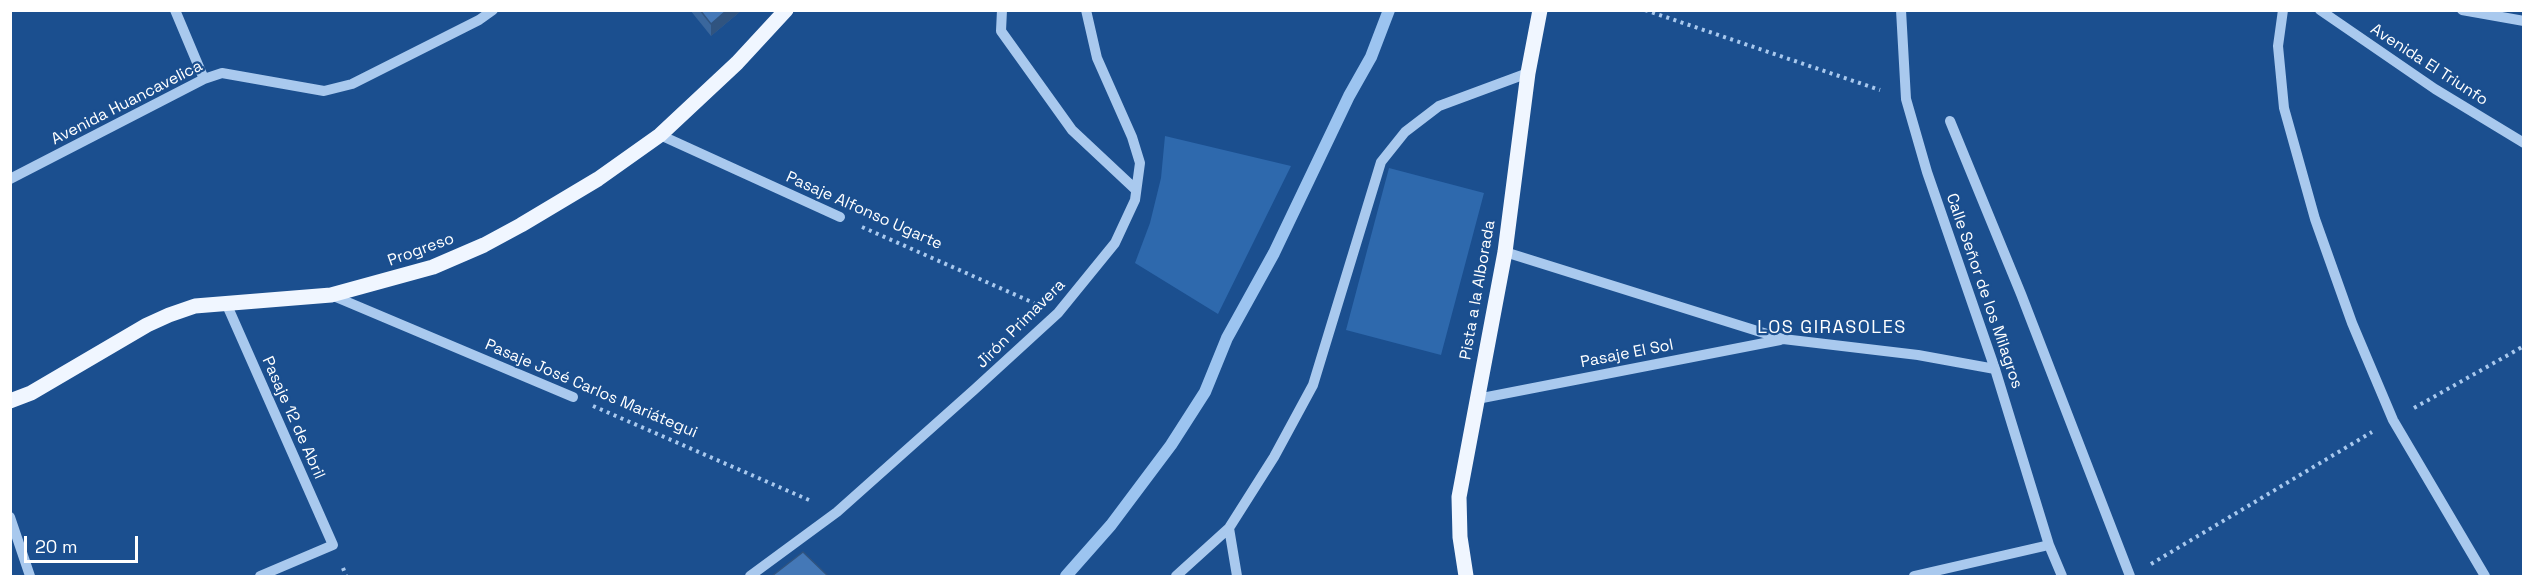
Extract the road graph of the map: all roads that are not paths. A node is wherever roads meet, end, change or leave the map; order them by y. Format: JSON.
{"nodes":[{"id":1,"x":175,"y":10,"type":"edge"},
{"id":2,"x":493,"y":10,"type":"edge"},
{"id":3,"x":786,"y":10,"type":"edge"},
{"id":4,"x":1002,"y":10,"type":"edge"},
{"id":5,"x":1086,"y":10,"type":"edge"},
{"id":6,"x":1540,"y":10,"type":"edge"},
{"id":7,"x":1901,"y":10,"type":"edge"},
{"id":8,"x":2283,"y":10,"type":"edge"},
{"id":9,"x":2320,"y":10,"type":"edge"},
{"id":10,"x":2462,"y":10,"type":"edge"},
{"id":11,"x":2523,"y":21,"type":"edge"},
{"id":12,"x":1528,"y":73,"type":"junction"},
{"id":13,"x":204,"y":79,"type":"junction"},
{"id":14,"x":1950,"y":121,"type":"dead end"},
{"id":15,"x":660,"y":135,"type":"junction"},
{"id":16,"x":2523,"y":143,"type":"edge"},
{"id":17,"x":10,"y":179,"type":"edge"},
{"id":18,"x":1136,"y":189,"type":"junction"},
{"id":19,"x":840,"y":217,"type":"road end"},
{"id":20,"x":1505,"y":252,"type":"junction"},
{"id":21,"x":331,"y":295,"type":"junction"},
{"id":22,"x":226,"y":303,"type":"junction"},
{"id":23,"x":1784,"y":339,"type":"junction"},
{"id":24,"x":1995,"y":369,"type":"junction"},
{"id":25,"x":573,"y":397,"type":"road end"},
{"id":26,"x":1477,"y":399,"type":"junction"},
{"id":27,"x":10,"y":401,"type":"edge"},
{"id":28,"x":10,"y":517,"type":"edge"},
{"id":29,"x":1229,"y":528,"type":"junction"},
{"id":30,"x":2049,"y":545,"type":"junction"},
{"id":31,"x":30,"y":576,"type":"edge"},
{"id":32,"x":260,"y":576,"type":"edge"},
{"id":33,"x":750,"y":576,"type":"edge"},
{"id":34,"x":1176,"y":576,"type":"edge"},
{"id":35,"x":1237,"y":576,"type":"edge"},
{"id":36,"x":1466,"y":576,"type":"edge"},
{"id":37,"x":1914,"y":576,"type":"edge"},
{"id":38,"x":2062,"y":576,"type":"edge"},
{"id":39,"x":2130,"y":576,"type":"edge"},
{"id":40,"x":2485,"y":576,"type":"edge"}],
"edges":[{"from":1,"to":13,"type":"street"},
{"from":2,"to":13,"type":"street","name":"Avenida Huancavelica"},
{"from":3,"to":15,"type":"main road","name":"Progreso"},
{"from":4,"to":18,"type":"street"},
{"from":5,"to":18,"type":"street","name":"Jirón Primavera"},
{"from":6,"to":12,"type":"main road","name":"Pista a la Alborada"},
{"from":7,"to":24,"type":"street","name":"Calle Señor de los Milagros"},
{"from":8,"to":40,"type":"street"},
{"from":9,"to":16,"type":"street","name":"Avenida El Triunfo"},
{"from":10,"to":11,"type":"street"},
{"from":12,"to":20,"type":"main road","name":"Pista a la Alborada"},
{"from":12,"to":29,"type":"street"},
{"from":13,"to":17,"type":"street","name":"Avenida Huancavelica"},
{"from":14,"to":39,"type":"street"},
{"from":15,"to":19,"type":"street","name":"Pasaje Alfonso Ugarte"},
{"from":15,"to":21,"type":"main road","name":"Progreso"},
{"from":18,"to":33,"type":"street","name":"Jirón Primavera"},
{"from":20,"to":23,"type":"street","name":"Pasaje El Sol"},
{"from":20,"to":26,"type":"main road","name":"Pista a la Alborada"},
{"from":21,"to":22,"type":"main road","name":"Progreso"},
{"from":21,"to":25,"type":"street","name":"Pasaje José Carlos Mariátegui"},
{"from":22,"to":27,"type":"main road","name":"Progreso"},
{"from":22,"to":32,"type":"street","name":"Pasaje 12 de Abril"},
{"from":23,"to":24,"type":"street","name":"Pasaje El Sol"},
{"from":23,"to":26,"type":"street","name":"Pasaje El Sol"},
{"from":24,"to":30,"type":"street","name":"Calle Señor de los Milagros"},
{"from":26,"to":36,"type":"main road","name":"Pista a la Alborada"},
{"from":28,"to":31,"type":"street"},
{"from":29,"to":34,"type":"street"},
{"from":29,"to":35,"type":"street"},
{"from":30,"to":37,"type":"street"},
{"from":30,"to":38,"type":"street","name":"Calle Señor de los Milagros"}]}
